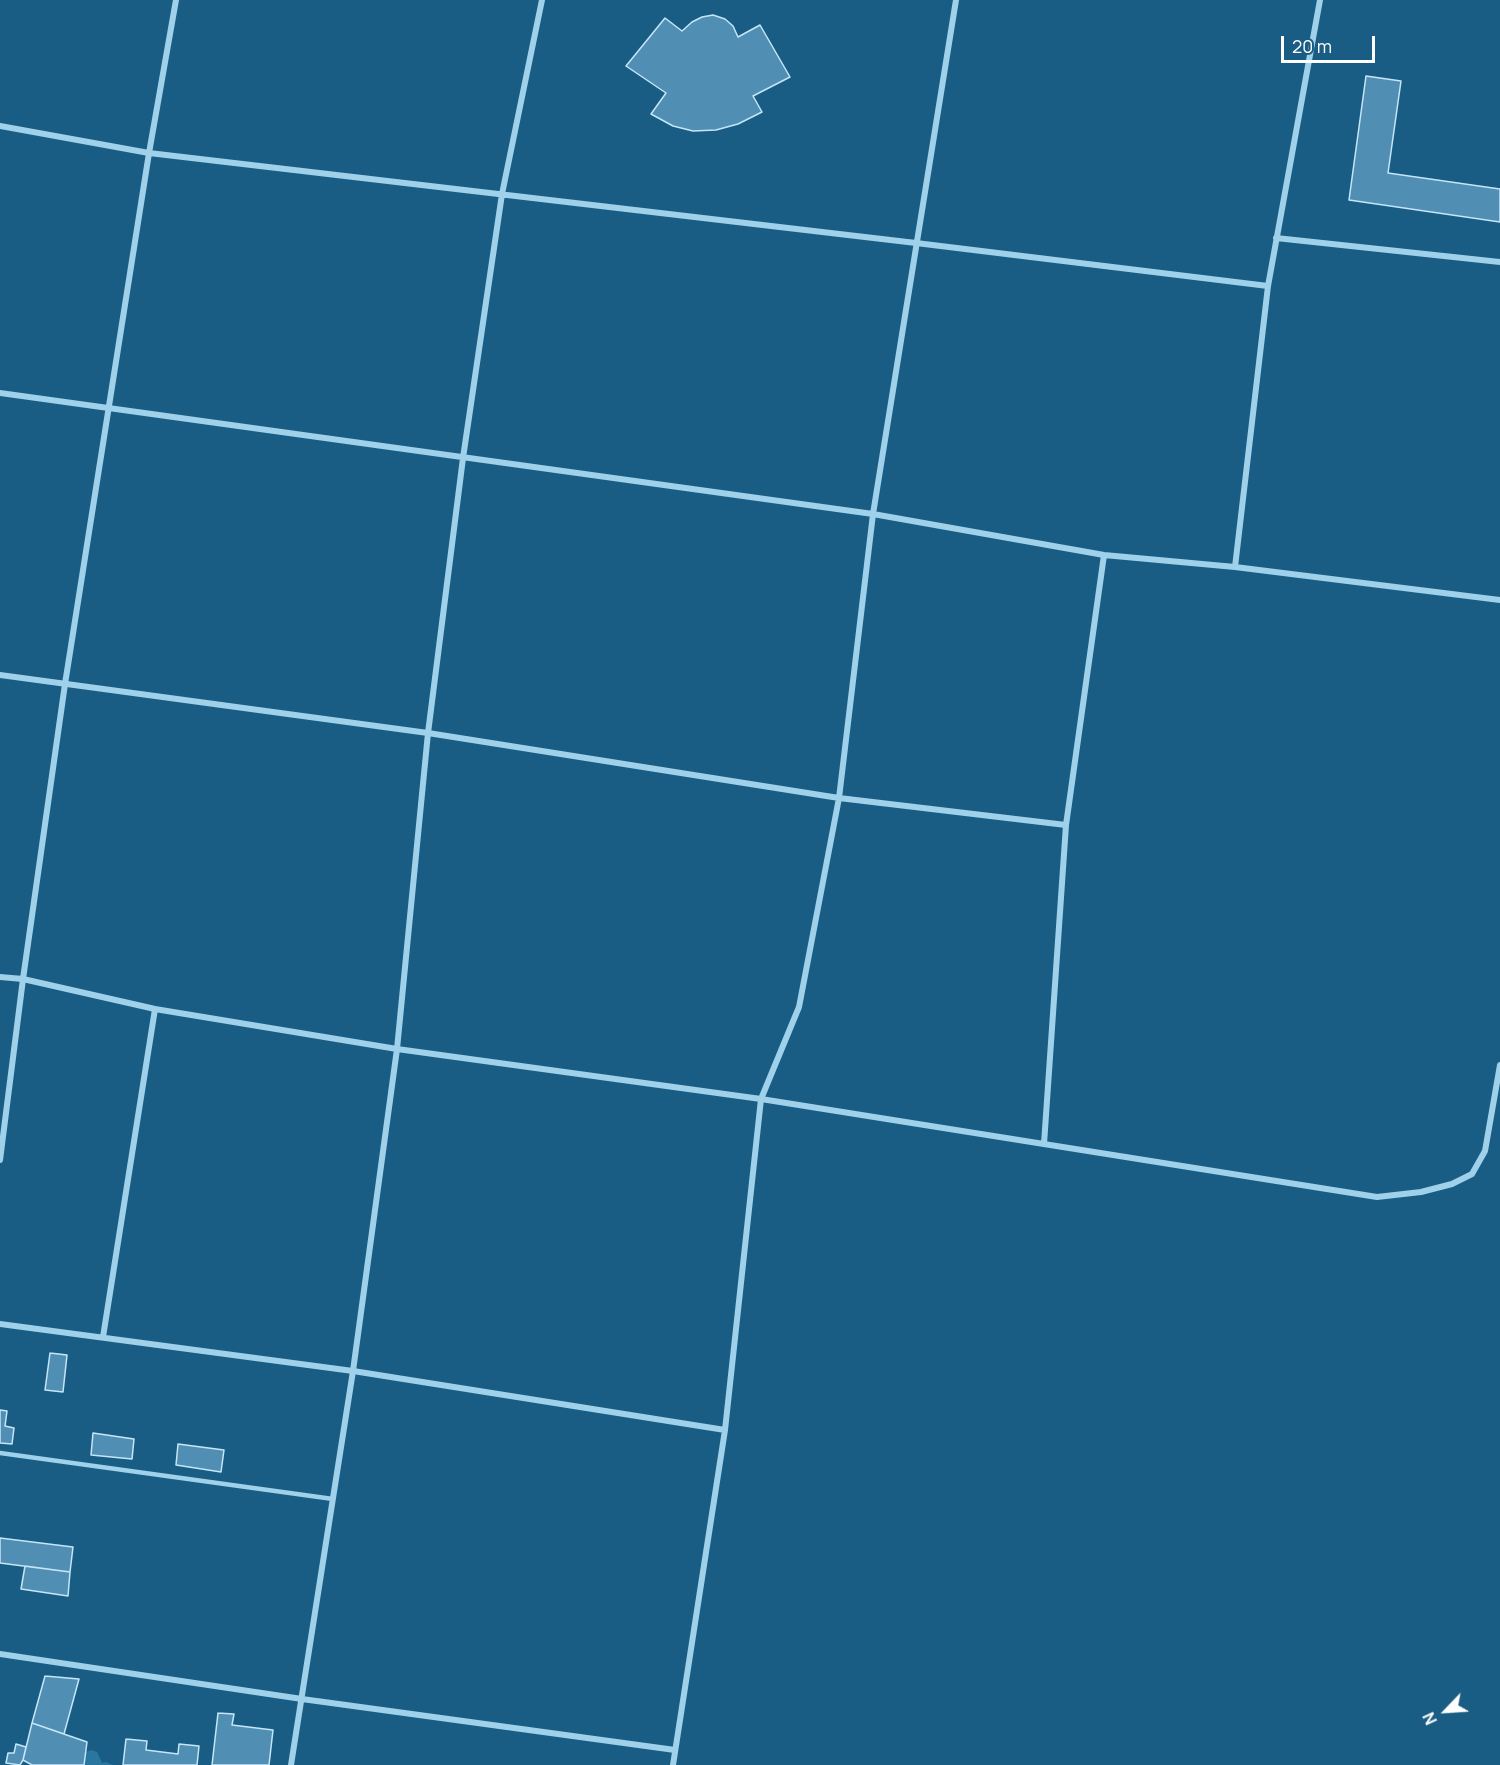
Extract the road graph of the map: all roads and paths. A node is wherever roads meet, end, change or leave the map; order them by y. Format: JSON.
{"nodes":[{"id":1,"x":176,"y":0,"type":"edge"},
{"id":2,"x":542,"y":0,"type":"edge"},
{"id":3,"x":956,"y":0,"type":"edge"},
{"id":4,"x":1320,"y":0,"type":"edge"},
{"id":5,"x":0,"y":126,"type":"edge"},
{"id":6,"x":149,"y":153,"type":"junction"},
{"id":7,"x":502,"y":194,"type":"junction"},
{"id":8,"x":1276,"y":238,"type":"junction"},
{"id":9,"x":916,"y":243,"type":"junction"},
{"id":10,"x":1500,"y":262,"type":"edge"},
{"id":11,"x":1268,"y":286,"type":"junction"},
{"id":12,"x":0,"y":393,"type":"edge"},
{"id":13,"x":108,"y":409,"type":"junction"},
{"id":14,"x":463,"y":458,"type":"junction"},
{"id":15,"x":873,"y":514,"type":"junction"},
{"id":16,"x":1104,"y":555,"type":"junction"},
{"id":17,"x":1235,"y":567,"type":"junction"},
{"id":18,"x":1500,"y":600,"type":"edge"},
{"id":19,"x":0,"y":675,"type":"edge"},
{"id":20,"x":65,"y":684,"type":"junction"},
{"id":21,"x":428,"y":733,"type":"junction"},
{"id":22,"x":839,"y":798,"type":"junction"},
{"id":23,"x":1066,"y":825,"type":"junction"},
{"id":24,"x":0,"y":977,"type":"edge"},
{"id":25,"x":23,"y":979,"type":"junction"},
{"id":26,"x":155,"y":1009,"type":"junction"},
{"id":27,"x":397,"y":1049,"type":"junction"},
{"id":28,"x":1500,"y":1065,"type":"edge"},
{"id":29,"x":761,"y":1099,"type":"junction"},
{"id":30,"x":7,"y":1107,"type":"junction"},
{"id":31,"x":0,"y":1113,"type":"edge"},
{"id":32,"x":1044,"y":1144,"type":"junction"},
{"id":33,"x":0,"y":1160,"type":"edge"},
{"id":34,"x":0,"y":1324,"type":"edge"},
{"id":35,"x":103,"y":1337,"type":"junction"},
{"id":36,"x":353,"y":1371,"type":"junction"},
{"id":37,"x":725,"y":1430,"type":"junction"},
{"id":38,"x":0,"y":1453,"type":"edge"},
{"id":39,"x":333,"y":1499,"type":"junction"},
{"id":40,"x":0,"y":1654,"type":"edge"},
{"id":41,"x":302,"y":1699,"type":"junction"},
{"id":42,"x":675,"y":1750,"type":"junction"},
{"id":43,"x":291,"y":1765,"type":"edge"},
{"id":44,"x":673,"y":1765,"type":"edge"}],
"edges":[{"from":1,"to":6,"type":"street"},
{"from":2,"to":7,"type":"street"},
{"from":3,"to":9,"type":"street"},
{"from":4,"to":8,"type":"street"},
{"from":5,"to":6,"type":"street"},
{"from":6,"to":7,"type":"street"},
{"from":6,"to":13,"type":"street"},
{"from":7,"to":9,"type":"street"},
{"from":7,"to":14,"type":"street"},
{"from":8,"to":10,"type":"street"},
{"from":8,"to":11,"type":"street"},
{"from":9,"to":11,"type":"street"},
{"from":9,"to":15,"type":"street"},
{"from":11,"to":17,"type":"street"},
{"from":12,"to":13,"type":"street"},
{"from":13,"to":14,"type":"street"},
{"from":13,"to":20,"type":"street"},
{"from":14,"to":15,"type":"street"},
{"from":14,"to":21,"type":"street"},
{"from":15,"to":16,"type":"street"},
{"from":15,"to":22,"type":"street"},
{"from":16,"to":17,"type":"street"},
{"from":16,"to":23,"type":"street"},
{"from":17,"to":18,"type":"street"},
{"from":19,"to":20,"type":"street"},
{"from":20,"to":21,"type":"street"},
{"from":20,"to":25,"type":"street"},
{"from":21,"to":22,"type":"street"},
{"from":21,"to":27,"type":"street"},
{"from":22,"to":23,"type":"street"},
{"from":22,"to":29,"type":"street"},
{"from":23,"to":32,"type":"street"},
{"from":24,"to":25,"type":"street"},
{"from":25,"to":26,"type":"street"},
{"from":25,"to":30,"type":"street"},
{"from":26,"to":27,"type":"street"},
{"from":26,"to":35,"type":"street"},
{"from":27,"to":29,"type":"street"},
{"from":27,"to":36,"type":"street"},
{"from":28,"to":32,"type":"street"},
{"from":29,"to":32,"type":"street"},
{"from":29,"to":37,"type":"street"},
{"from":30,"to":31,"type":"street"},
{"from":30,"to":33,"type":"street"},
{"from":34,"to":35,"type":"street"},
{"from":35,"to":36,"type":"street"},
{"from":36,"to":37,"type":"street"},
{"from":36,"to":39,"type":"street"},
{"from":37,"to":42,"type":"street"},
{"from":38,"to":39,"type":"lane"},
{"from":39,"to":41,"type":"street"},
{"from":40,"to":41,"type":"street"},
{"from":41,"to":42,"type":"street"},
{"from":41,"to":43,"type":"street"},
{"from":42,"to":44,"type":"street"}]}
